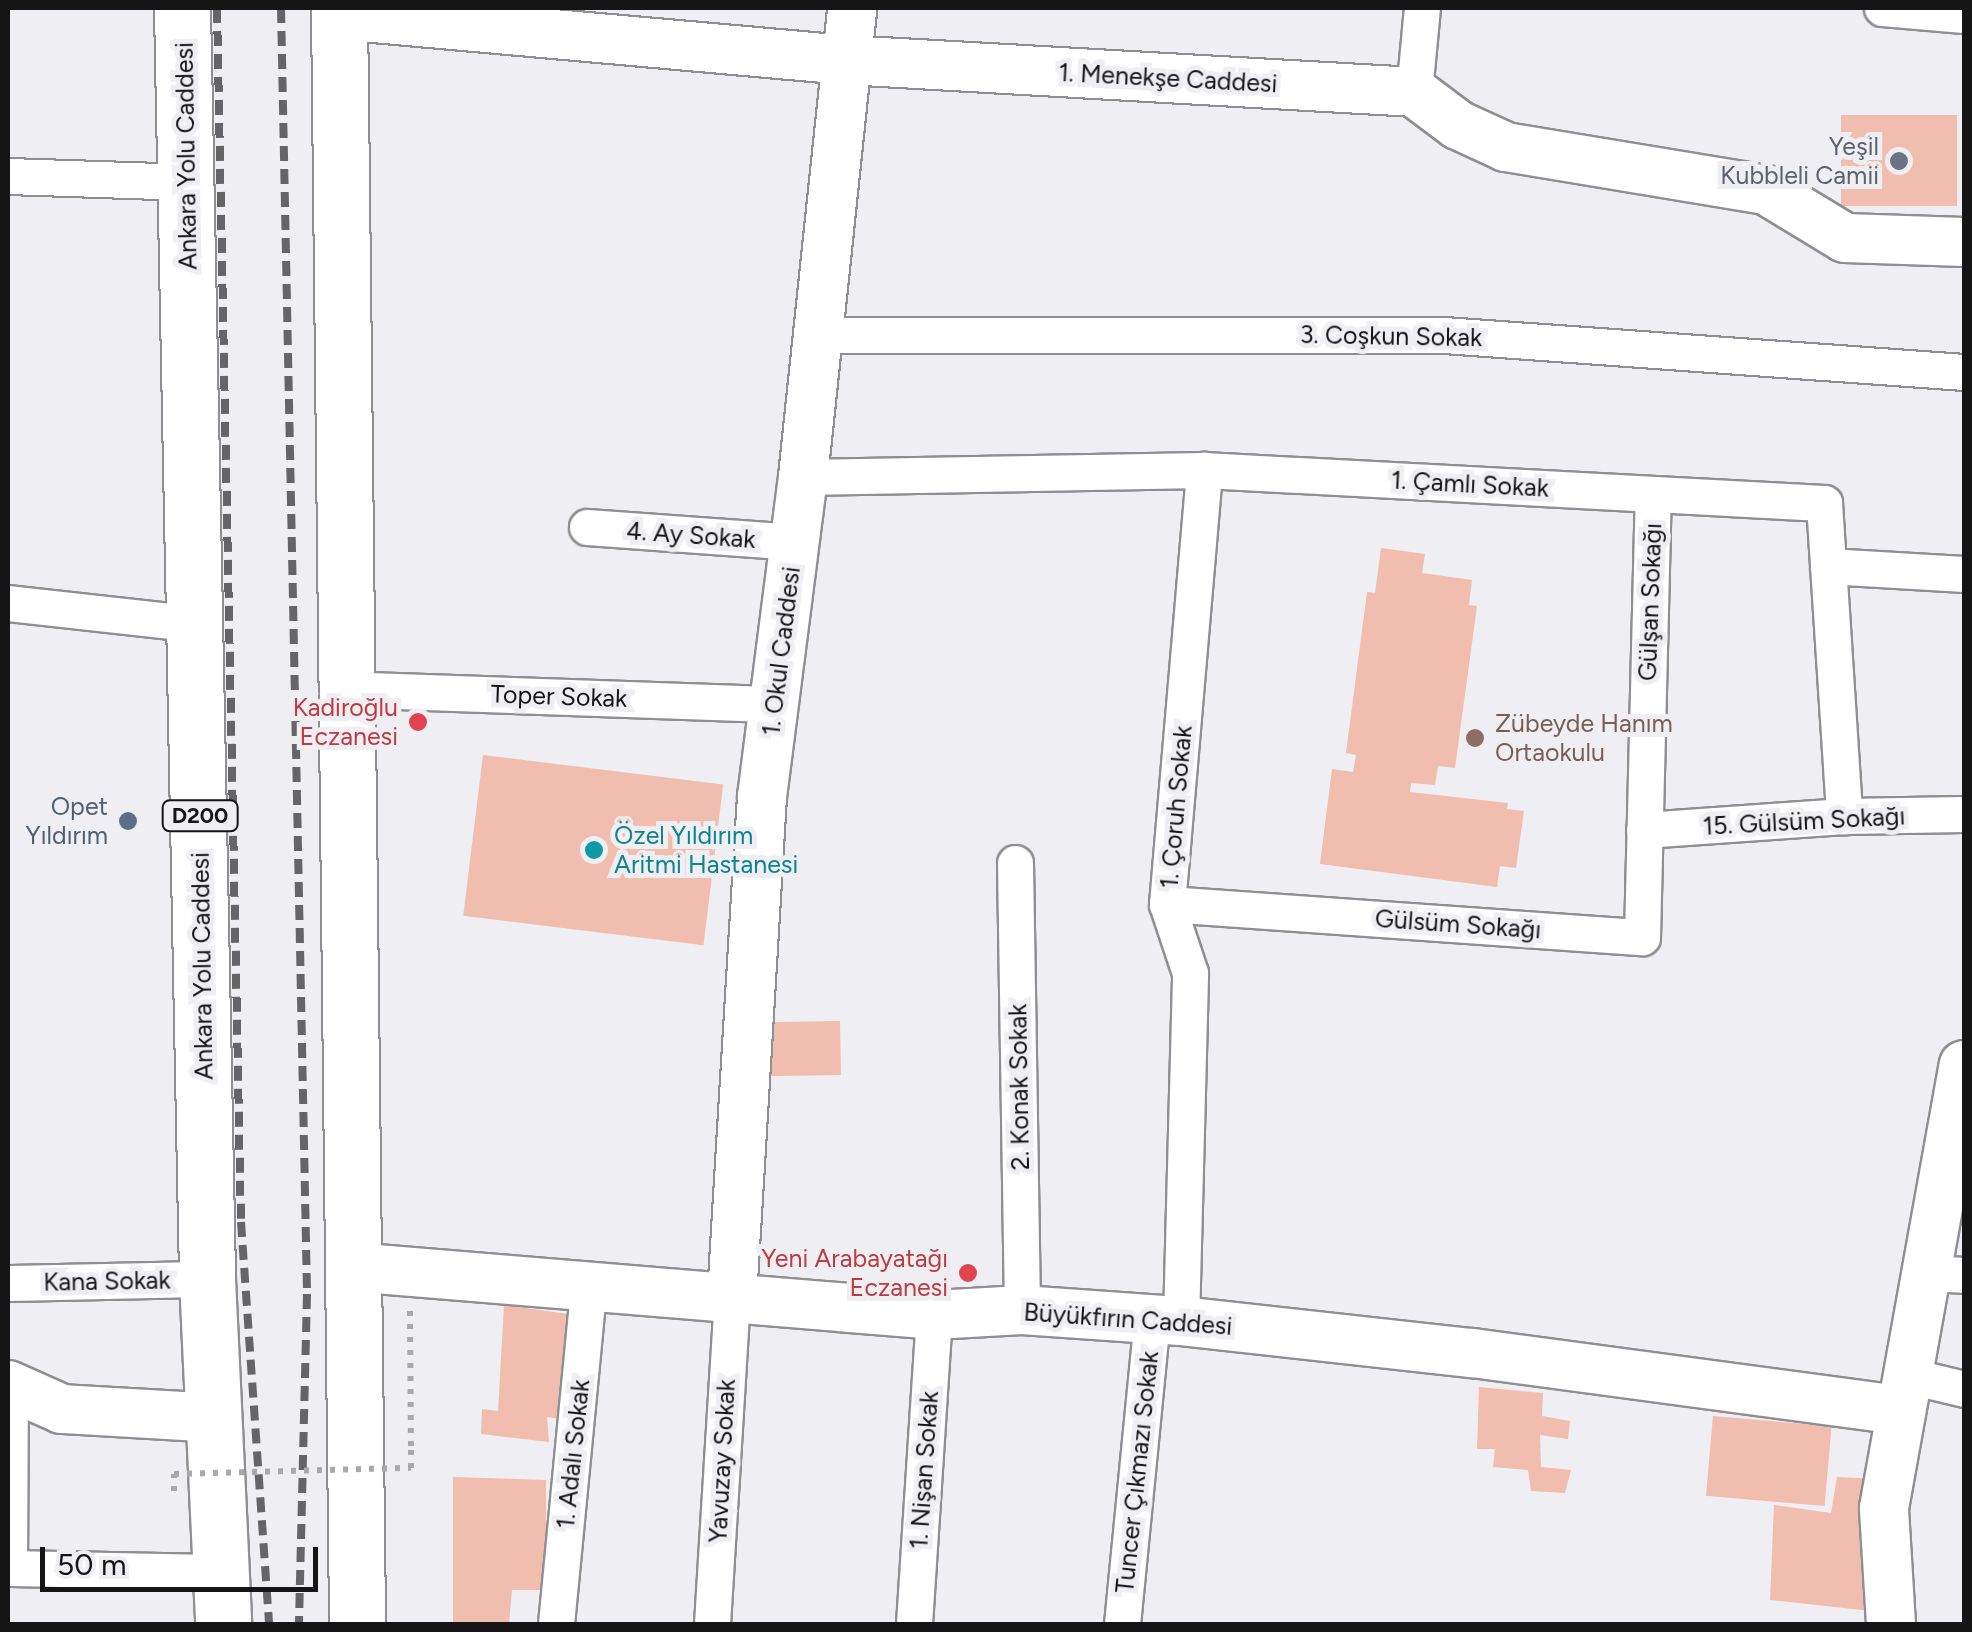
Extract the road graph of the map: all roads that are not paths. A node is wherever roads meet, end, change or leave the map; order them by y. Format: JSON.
{"nodes":[{"id":1,"x":182,"y":8,"type":"edge"},
{"id":2,"x":852,"y":8,"type":"edge"},
{"id":3,"x":1422,"y":8,"type":"edge"},
{"id":4,"x":1882,"y":8,"type":"edge"},
{"id":5,"x":340,"y":11,"type":"edge"},
{"id":6,"x":1964,"y":16,"type":"edge"},
{"id":7,"x":846,"y":60,"type":"junction"},
{"id":8,"x":1414,"y":92,"type":"junction"},
{"id":9,"x":8,"y":176,"type":"edge"},
{"id":10,"x":187,"y":182,"type":"junction"},
{"id":11,"x":1964,"y":242,"type":"edge"},
{"id":12,"x":816,"y":335,"type":"junction"},
{"id":13,"x":1964,"y":372,"type":"edge"},
{"id":14,"x":1204,"y":470,"type":"junction"},
{"id":15,"x":803,"y":476,"type":"junction"},
{"id":16,"x":1653,"y":494,"type":"junction"},
{"id":17,"x":587,"y":528,"type":"dead end"},
{"id":18,"x":795,"y":542,"type":"junction"},
{"id":19,"x":1828,"y":566,"type":"junction"},
{"id":20,"x":1964,"y":574,"type":"edge"},
{"id":21,"x":8,"y":603,"type":"edge"},
{"id":22,"x":197,"y":624,"type":"junction"},
{"id":23,"x":344,"y":689,"type":"junction"},
{"id":24,"x":774,"y":704,"type":"junction"},
{"id":25,"x":1964,"y":814,"type":"edge"},
{"id":26,"x":1844,"y":816,"type":"junction"},
{"id":27,"x":1644,"y":830,"type":"junction"},
{"id":28,"x":1015,"y":863,"type":"dead end"},
{"id":29,"x":1168,"y":904,"type":"junction"},
{"id":30,"x":1962,"y":1091,"type":"edge"},
{"id":31,"x":352,"y":1267,"type":"junction"},
{"id":32,"x":1946,"y":1274,"type":"edge"},
{"id":33,"x":207,"y":1279,"type":"junction"},
{"id":34,"x":8,"y":1283,"type":"edge"},
{"id":35,"x":590,"y":1284,"type":"junction"},
{"id":36,"x":732,"y":1297,"type":"junction"},
{"id":37,"x":1022,"y":1310,"type":"junction"},
{"id":38,"x":934,"y":1315,"type":"junction"},
{"id":39,"x":1166,"y":1320,"type":"junction"},
{"id":40,"x":9,"y":1386,"type":"edge"},
{"id":41,"x":1964,"y":1389,"type":"edge"},
{"id":42,"x":1904,"y":1392,"type":"junction"},
{"id":43,"x":216,"y":1418,"type":"junction"},
{"id":44,"x":8,"y":1568,"type":"edge"},
{"id":45,"x":222,"y":1598,"type":"edge"},
{"id":46,"x":357,"y":1607,"type":"edge"},
{"id":47,"x":556,"y":1624,"type":"edge"},
{"id":48,"x":712,"y":1624,"type":"edge"},
{"id":49,"x":914,"y":1624,"type":"edge"},
{"id":50,"x":1122,"y":1624,"type":"edge"},
{"id":51,"x":1891,"y":1624,"type":"edge"}],
"edges":[{"from":1,"to":10,"type":"highway","name":"Ankara Yolu Caddesi","number":"D200"},
{"from":2,"to":7,"type":"main road","name":"1. Okul Caddesi"},
{"from":3,"to":8,"type":"street"},
{"from":4,"to":6,"type":"street"},
{"from":5,"to":7,"type":"main road","name":"1. Menekşe Caddesi"},
{"from":5,"to":23,"type":"highway"},
{"from":7,"to":8,"type":"main road","name":"1. Menekşe Caddesi"},
{"from":7,"to":12,"type":"main road","name":"1. Okul Caddesi"},
{"from":8,"to":11,"type":"main road"},
{"from":9,"to":10,"type":"street"},
{"from":10,"to":22,"type":"highway","name":"Ankara Yolu Caddesi","number":"D200"},
{"from":12,"to":13,"type":"street","name":"3. Coşkun Sokak"},
{"from":12,"to":15,"type":"main road","name":"1. Okul Caddesi"},
{"from":14,"to":15,"type":"street","name":"1. Çamlı Sokak"},
{"from":14,"to":16,"type":"street","name":"1. Çamlı Sokak"},
{"from":14,"to":29,"type":"street","name":"1. Çoruh Sokak"},
{"from":15,"to":18,"type":"main road","name":"1. Okul Caddesi"},
{"from":16,"to":19,"type":"street","name":"1. Çamlı Sokak"},
{"from":16,"to":27,"type":"street","name":"Gülşan Sokağı"},
{"from":17,"to":18,"type":"street","name":"4. Ay Sokak"},
{"from":18,"to":24,"type":"main road","name":"1. Okul Caddesi"},
{"from":19,"to":20,"type":"street"},
{"from":19,"to":26,"type":"street","name":"1. Çamlı Sokak"},
{"from":21,"to":22,"type":"street"},
{"from":22,"to":33,"type":"highway","name":"Ankara Yolu Caddesi","number":"D200"},
{"from":23,"to":24,"type":"street","name":"Toper Sokak"},
{"from":23,"to":31,"type":"highway"},
{"from":24,"to":36,"type":"main road","name":"1. Okul Caddesi"},
{"from":25,"to":26,"type":"street","name":"15. Gülsüm Sokağı"},
{"from":26,"to":27,"type":"street","name":"15. Gülsüm Sokağı"},
{"from":27,"to":29,"type":"street","name":"Gülsüm Sokağı"},
{"from":28,"to":37,"type":"street","name":"2. Konak Sokak"},
{"from":29,"to":39,"type":"street","name":"1. Çoruh Sokak"},
{"from":30,"to":32,"type":"main road"},
{"from":31,"to":35,"type":"main road","name":"Büyükfırın Caddesi"},
{"from":31,"to":46,"type":"highway"},
{"from":32,"to":42,"type":"main road"},
{"from":33,"to":34,"type":"street","name":"Kana Sokak"},
{"from":33,"to":43,"type":"highway","name":"Ankara Yolu Caddesi","number":"D200"},
{"from":35,"to":36,"type":"main road","name":"Büyükfırın Caddesi"},
{"from":35,"to":47,"type":"street","name":"1. Adalı Sokak"},
{"from":36,"to":38,"type":"main road","name":"Büyükfırın Caddesi"},
{"from":36,"to":48,"type":"street","name":"Yavuzay Sokak"},
{"from":37,"to":38,"type":"main road","name":"Büyükfırın Caddesi"},
{"from":37,"to":39,"type":"main road","name":"Büyükfırın Caddesi"},
{"from":38,"to":49,"type":"street","name":"1. Nişan Sokak"},
{"from":39,"to":42,"type":"main road","name":"Büyükfırın Caddesi"},
{"from":39,"to":50,"type":"street","name":"Tuncer Çıkmazı Sokak"},
{"from":40,"to":43,"type":"main road"},
{"from":40,"to":44,"type":"street"},
{"from":41,"to":42,"type":"street"},
{"from":42,"to":51,"type":"main road"},
{"from":43,"to":45,"type":"highway","name":"Ankara Yolu Caddesi","number":"D200"},
{"from":44,"to":45,"type":"street"}]}
